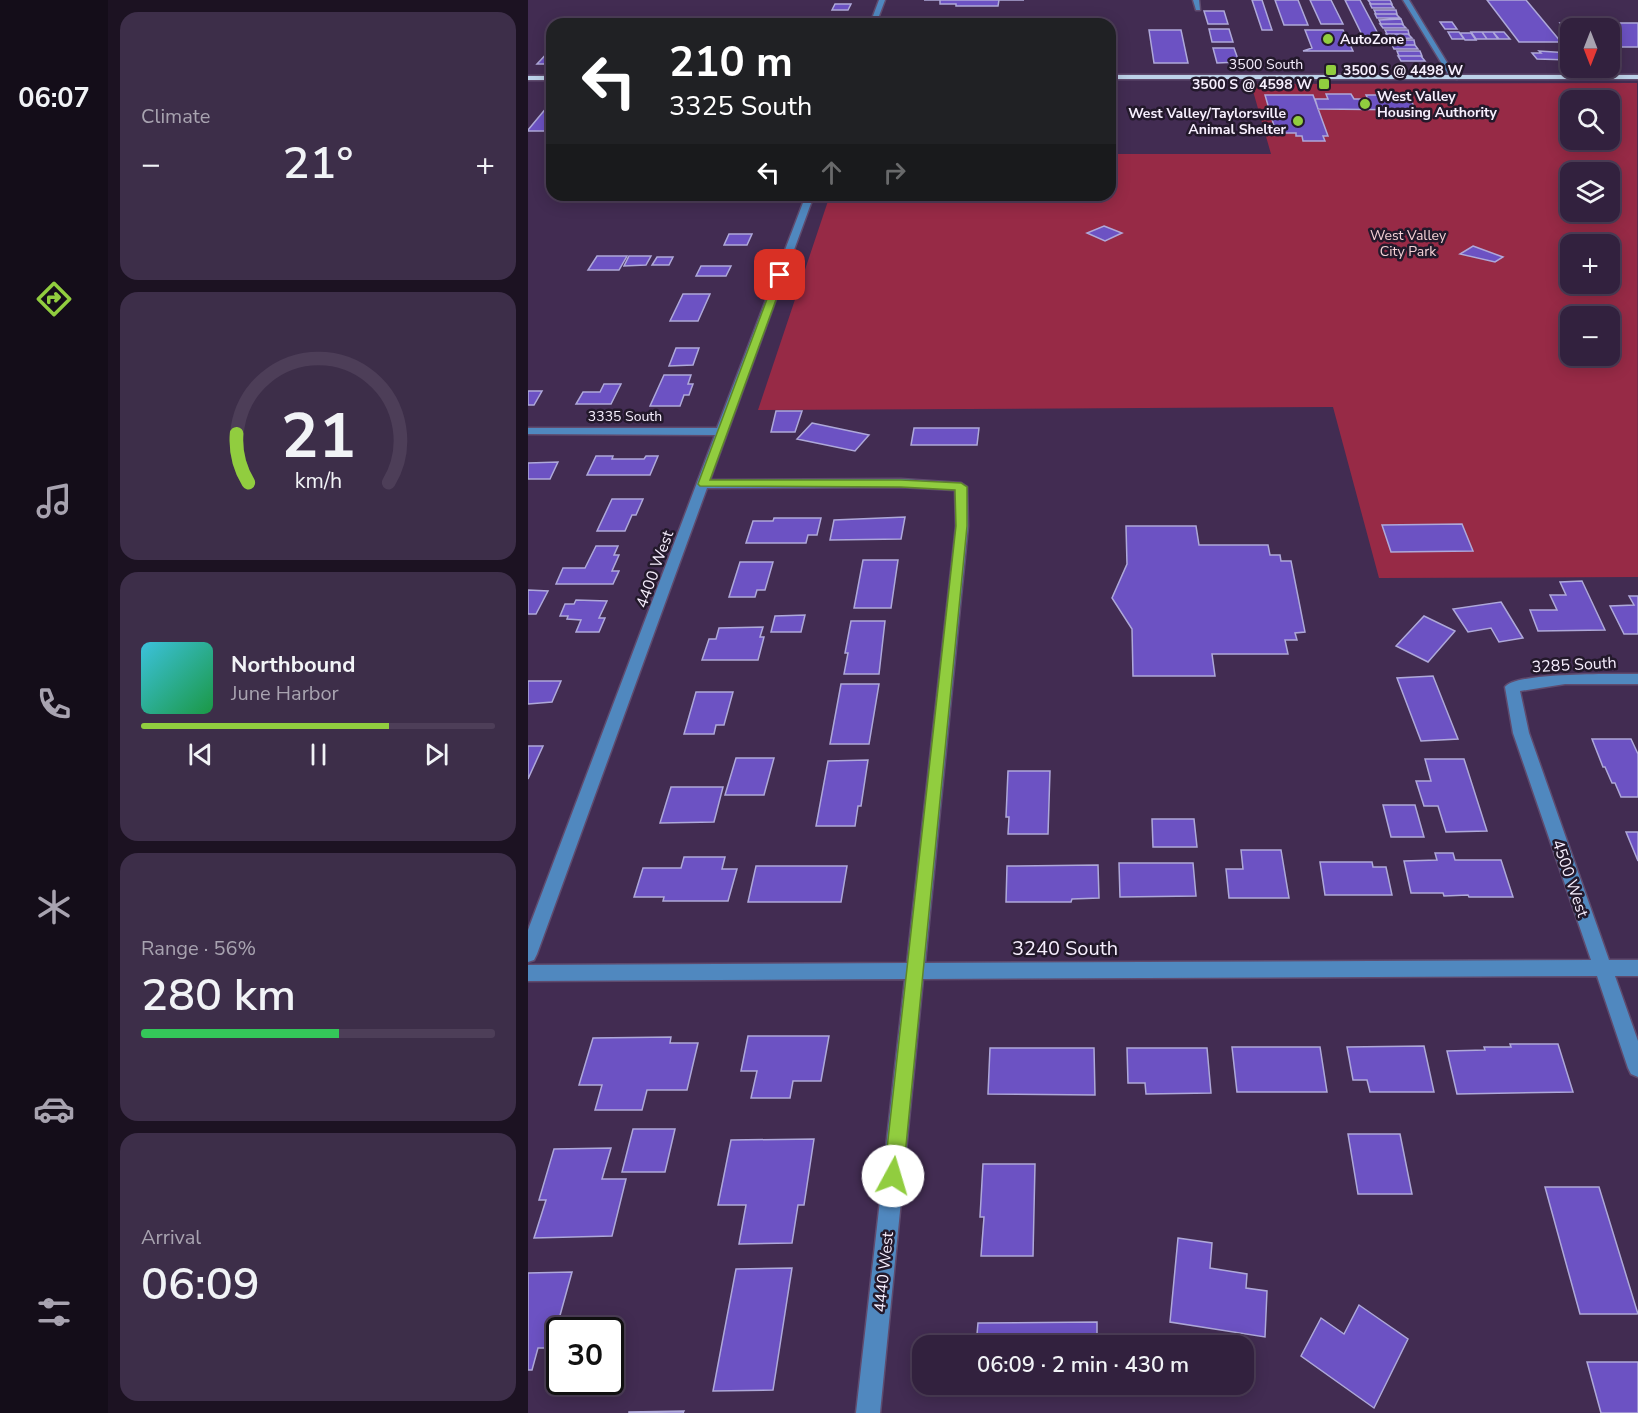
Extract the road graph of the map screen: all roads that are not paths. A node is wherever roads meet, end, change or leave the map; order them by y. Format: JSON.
{"nodes":[{"id":1,"x":882,"y":0,"type":"edge"},
{"id":2,"x":1196,"y":0,"type":"edge"},
{"id":3,"x":1406,"y":0,"type":"edge"},
{"id":4,"x":1198,"y":9,"type":"dead end"},
{"id":5,"x":875,"y":18,"type":"edge"},
{"id":6,"x":1116,"y":77,"type":"edge"},
{"id":7,"x":1454,"y":77,"type":"junction"},
{"id":8,"x":1638,"y":77,"type":"edge"},
{"id":9,"x":528,"y":78,"type":"edge"},
{"id":10,"x":546,"y":78,"type":"edge"},
{"id":11,"x":808,"y":201,"type":"edge"},
{"id":12,"x":528,"y":431,"type":"edge"},
{"id":13,"x":723,"y":432,"type":"junction"},
{"id":14,"x":704,"y":484,"type":"junction"},
{"id":15,"x":1638,"y":679,"type":"edge"},
{"id":16,"x":1512,"y":687,"type":"joint"},
{"id":17,"x":528,"y":954,"type":"edge"},
{"id":18,"x":1602,"y":968,"type":"junction"},
{"id":19,"x":1638,"y":968,"type":"edge"},
{"id":20,"x":914,"y":972,"type":"junction"},
{"id":21,"x":528,"y":973,"type":"edge"},
{"id":22,"x":1638,"y":1068,"type":"edge"},
{"id":23,"x":868,"y":1413,"type":"edge"}],
"edges":[{"from":1,"to":5,"type":"street"},
{"from":2,"to":4,"type":"street"},
{"from":3,"to":7,"type":"street"},
{"from":6,"to":7,"type":"main road","name":"3500 South"},
{"from":7,"to":8,"type":"main road","name":"3500 South"},
{"from":9,"to":10,"type":"main road"},
{"from":11,"to":13,"type":"street","name":"4400 West"},
{"from":12,"to":13,"type":"street","name":"3335 South"},
{"from":13,"to":14,"type":"street","name":"4400 West"},
{"from":14,"to":17,"type":"street","name":"4400 West"},
{"from":14,"to":20,"type":"street","name":"4440 West"},
{"from":15,"to":16,"type":"street","name":"3285 South"},
{"from":16,"to":18,"type":"street","name":"4500 West"},
{"from":18,"to":19,"type":"street","name":"3240 South"},
{"from":18,"to":20,"type":"street","name":"3240 South"},
{"from":18,"to":22,"type":"street","name":"4500 West"},
{"from":20,"to":21,"type":"street","name":"3240 South"},
{"from":20,"to":23,"type":"street","name":"4440 West"}]}
